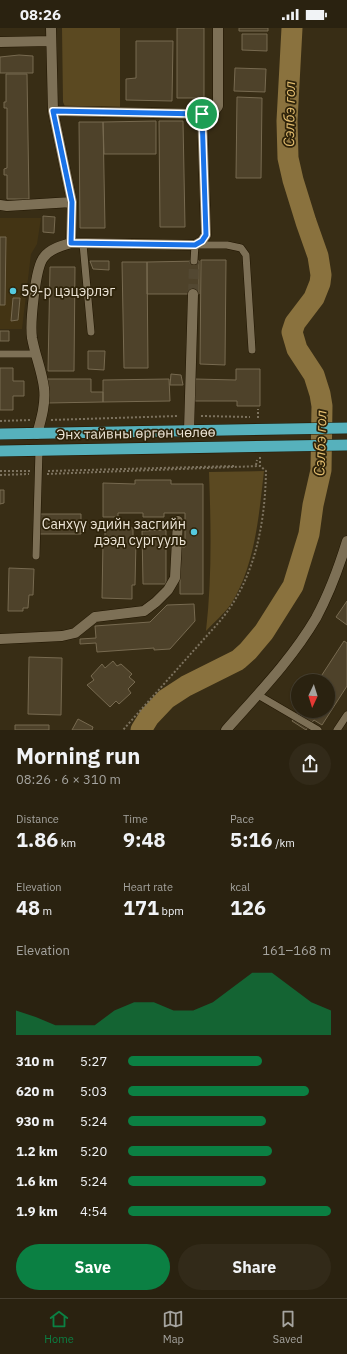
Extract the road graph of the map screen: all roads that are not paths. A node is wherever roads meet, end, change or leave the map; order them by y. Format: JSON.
{"nodes":[{"id":1,"x":51,"y":28,"type":"edge"},
{"id":2,"x":218,"y":28,"type":"edge"},
{"id":3,"x":51,"y":41,"type":"junction"},
{"id":4,"x":0,"y":42,"type":"edge"},
{"id":5,"x":53,"y":111,"type":"junction"},
{"id":6,"x":202,"y":114,"type":"junction"},
{"id":7,"x":72,"y":202,"type":"junction"},
{"id":8,"x":0,"y":205,"type":"edge"},
{"id":9,"x":71,"y":243,"type":"junction"},
{"id":10,"x":83,"y":244,"type":"junction"},
{"id":11,"x":195,"y":245,"type":"junction"},
{"id":12,"x":194,"y":261,"type":"tunnel mouth"},
{"id":13,"x":193,"y":294,"type":"tunnel mouth"},
{"id":14,"x":91,"y":332,"type":"dead end"},
{"id":15,"x":252,"y":350,"type":"dead end"},
{"id":16,"x":0,"y":354,"type":"edge"},
{"id":17,"x":36,"y":354,"type":"junction"},
{"id":18,"x":347,"y":428,"type":"edge"},
{"id":19,"x":189,"y":430,"type":"junction"},
{"id":20,"x":0,"y":434,"type":"edge"},
{"id":21,"x":37,"y":434,"type":"junction"},
{"id":22,"x":347,"y":445,"type":"edge"},
{"id":23,"x":39,"y":450,"type":"junction"},
{"id":24,"x":0,"y":451,"type":"edge"},
{"id":25,"x":178,"y":521,"type":"dead end"},
{"id":26,"x":347,"y":541,"type":"edge"},
{"id":27,"x":36,"y":556,"type":"dead end"},
{"id":28,"x":0,"y":639,"type":"edge"},
{"id":29,"x":258,"y":695,"type":"junction"},
{"id":30,"x":347,"y":715,"type":"edge"},
{"id":31,"x":226,"y":730,"type":"edge"},
{"id":32,"x":318,"y":730,"type":"edge"},
{"id":33,"x":337,"y":730,"type":"edge"}],
"edges":[{"from":1,"to":3,"type":"street"},
{"from":2,"to":6,"type":"street"},
{"from":3,"to":4,"type":"street"},
{"from":3,"to":5,"type":"street"},
{"from":5,"to":6,"type":"street"},
{"from":5,"to":7,"type":"street"},
{"from":6,"to":11,"type":"street"},
{"from":7,"to":8,"type":"street"},
{"from":7,"to":9,"type":"street"},
{"from":9,"to":10,"type":"street"},
{"from":9,"to":17,"type":"street"},
{"from":10,"to":11,"type":"street"},
{"from":10,"to":14,"type":"lane"},
{"from":11,"to":12,"type":"lane"},
{"from":11,"to":15,"type":"lane"},
{"from":13,"to":19,"type":"street"},
{"from":16,"to":17,"type":"lane"},
{"from":17,"to":21,"type":"street"},
{"from":18,"to":19,"type":"highway","name":"Энх тайвны өргөн чөлөө"},
{"from":19,"to":21,"type":"highway","name":"Энх тайвны өргөн чөлөө"},
{"from":20,"to":21,"type":"highway","name":"Энх тайвны өргөн чөлөө"},
{"from":22,"to":23,"type":"highway","name":"Энх тайвны өргөн чөлөө"},
{"from":23,"to":24,"type":"highway","name":"Энх тайвны өргөн чөлөө"},
{"from":23,"to":27,"type":"lane"},
{"from":25,"to":28,"type":"street"},
{"from":26,"to":29,"type":"street"},
{"from":29,"to":31,"type":"street"},
{"from":29,"to":32,"type":"lane"},
{"from":30,"to":33,"type":"lane"}]}
